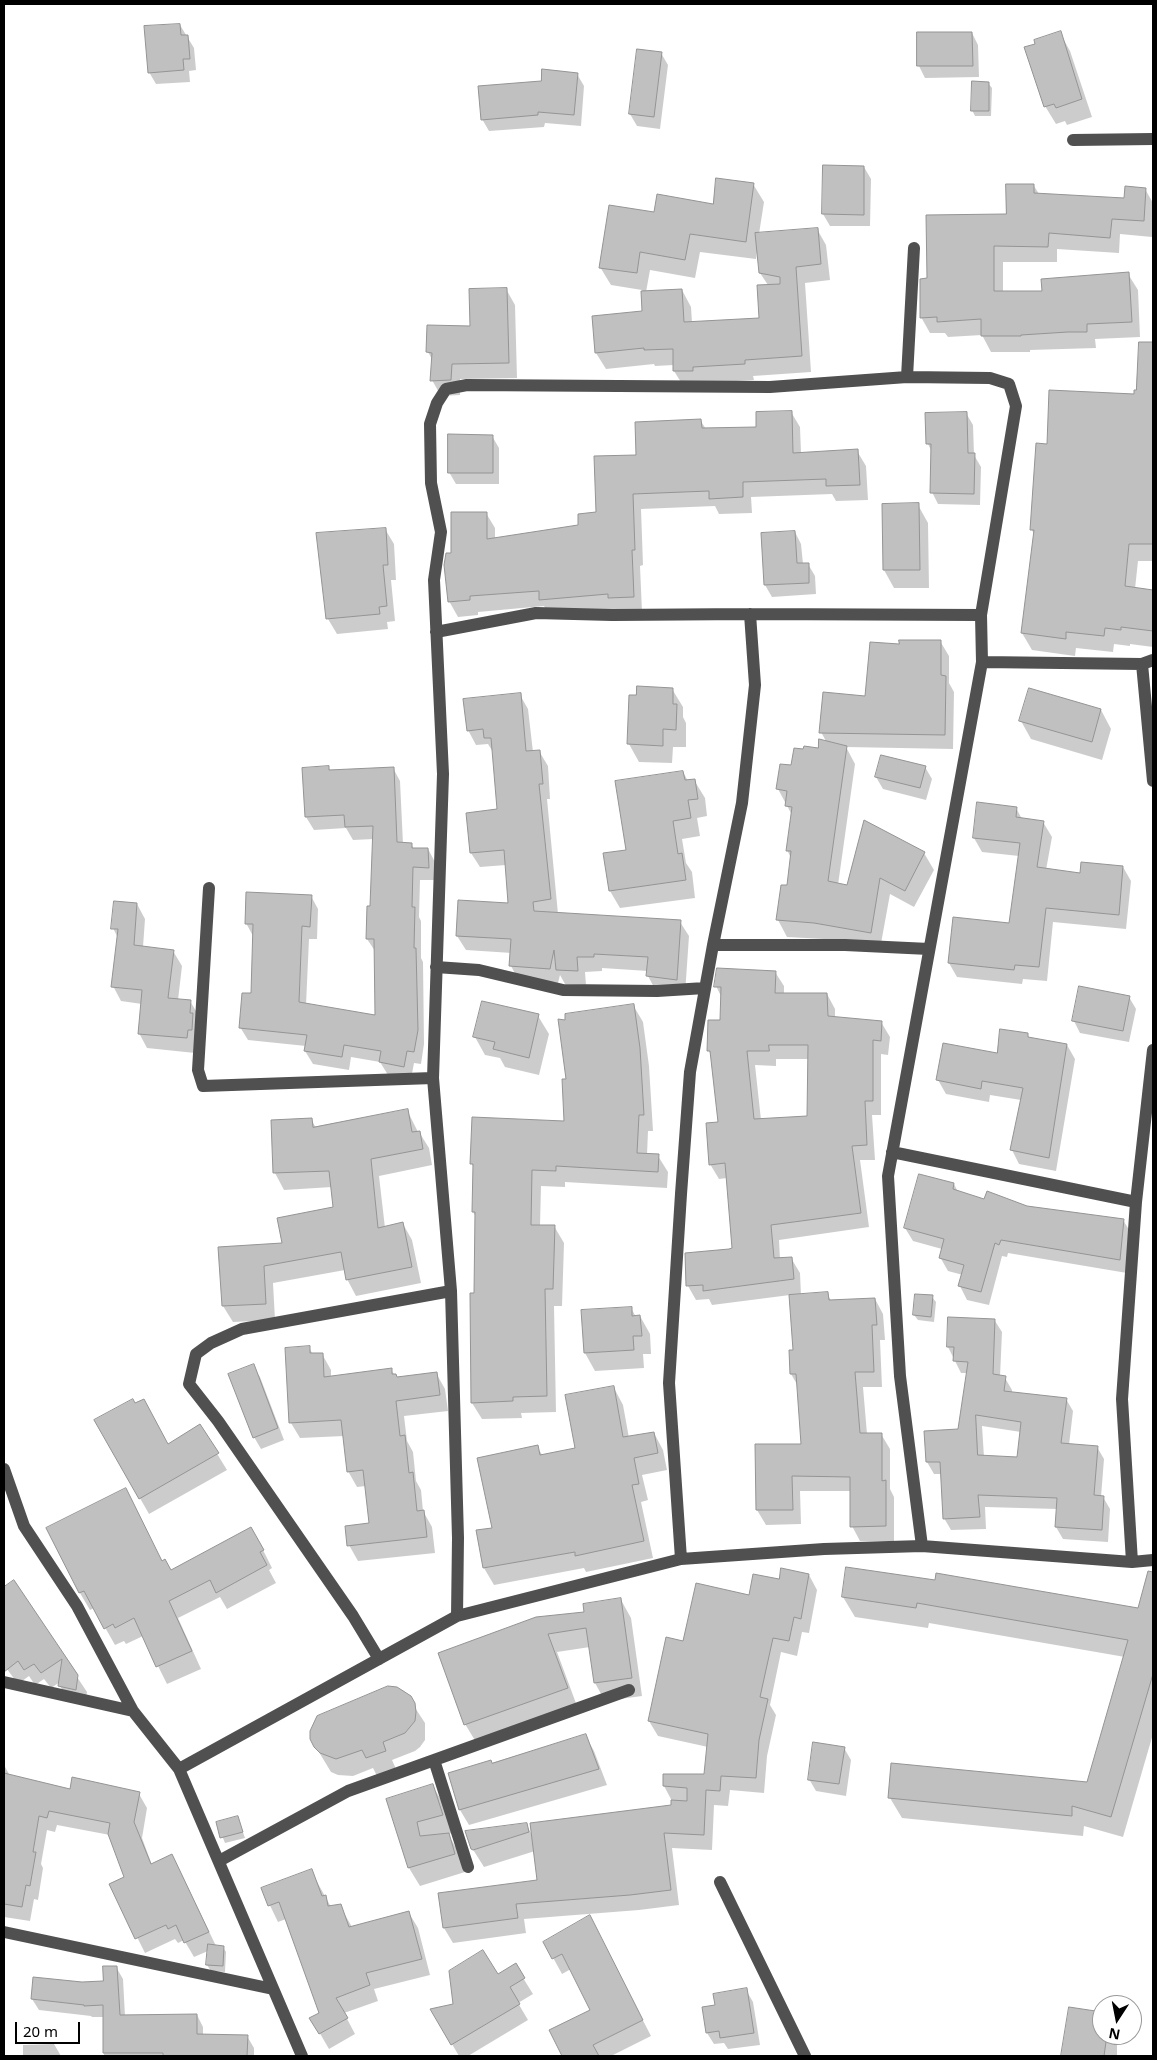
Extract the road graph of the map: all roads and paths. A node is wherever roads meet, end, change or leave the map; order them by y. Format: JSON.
{"nodes":[{"id":1,"x":1153,"y":139,"type":"edge"},
{"id":2,"x":1073,"y":140,"type":"dead end"},
{"id":3,"x":914,"y":248,"type":"dead end"},
{"id":4,"x":907,"y":377,"type":"junction"},
{"id":5,"x":750,"y":614,"type":"junction"},
{"id":6,"x":981,"y":615,"type":"junction"},
{"id":7,"x":436,"y":632,"type":"junction"},
{"id":8,"x":982,"y":662,"type":"junction"},
{"id":9,"x":1148,"y":662,"type":"edge"},
{"id":10,"x":1153,"y":781,"type":"edge"},
{"id":11,"x":209,"y":888,"type":"dead end"},
{"id":12,"x":713,"y":945,"type":"junction"},
{"id":13,"x":929,"y":949,"type":"junction"},
{"id":14,"x":436,"y":967,"type":"junction"},
{"id":15,"x":705,"y":988,"type":"junction"},
{"id":16,"x":1153,"y":1050,"type":"edge"},
{"id":17,"x":434,"y":1078,"type":"junction"},
{"id":18,"x":892,"y":1152,"type":"junction"},
{"id":19,"x":1136,"y":1202,"type":"junction"},
{"id":20,"x":450,"y":1291,"type":"junction"},
{"id":21,"x":4,"y":1469,"type":"edge"},
{"id":22,"x":922,"y":1546,"type":"junction"},
{"id":23,"x":681,"y":1560,"type":"junction"},
{"id":24,"x":1153,"y":1560,"type":"edge"},
{"id":25,"x":1132,"y":1562,"type":"junction"},
{"id":26,"x":457,"y":1616,"type":"junction"},
{"id":27,"x":379,"y":1659,"type":"junction"},
{"id":28,"x":4,"y":1682,"type":"edge"},
{"id":29,"x":629,"y":1690,"type":"dead end"},
{"id":30,"x":133,"y":1711,"type":"junction"},
{"id":31,"x":434,"y":1760,"type":"junction"},
{"id":32,"x":179,"y":1769,"type":"junction"},
{"id":33,"x":219,"y":1861,"type":"junction"},
{"id":34,"x":468,"y":1867,"type":"dead end"},
{"id":35,"x":720,"y":1882,"type":"dead end"},
{"id":36,"x":4,"y":1932,"type":"edge"},
{"id":37,"x":273,"y":1989,"type":"junction"},
{"id":38,"x":302,"y":2056,"type":"edge"},
{"id":39,"x":804,"y":2056,"type":"edge"}],
"edges":[{"from":1,"to":2,"type":"street"},
{"from":3,"to":4,"type":"street"},
{"from":4,"to":6,"type":"street"},
{"from":4,"to":7,"type":"street"},
{"from":5,"to":6,"type":"street"},
{"from":5,"to":7,"type":"street"},
{"from":5,"to":12,"type":"street"},
{"from":6,"to":8,"type":"street"},
{"from":7,"to":14,"type":"street"},
{"from":8,"to":9,"type":"street"},
{"from":8,"to":13,"type":"street"},
{"from":9,"to":10,"type":"street"},
{"from":11,"to":17,"type":"street"},
{"from":12,"to":13,"type":"street"},
{"from":12,"to":15,"type":"street"},
{"from":13,"to":18,"type":"street"},
{"from":14,"to":15,"type":"street"},
{"from":14,"to":17,"type":"street"},
{"from":15,"to":23,"type":"street"},
{"from":16,"to":19,"type":"street"},
{"from":17,"to":20,"type":"street"},
{"from":18,"to":19,"type":"street"},
{"from":18,"to":22,"type":"street"},
{"from":19,"to":25,"type":"street"},
{"from":20,"to":26,"type":"street"},
{"from":20,"to":27,"type":"street"},
{"from":21,"to":30,"type":"street"},
{"from":22,"to":23,"type":"street"},
{"from":22,"to":25,"type":"street"},
{"from":23,"to":26,"type":"street"},
{"from":24,"to":25,"type":"street"},
{"from":26,"to":27,"type":"street"},
{"from":27,"to":32,"type":"street"},
{"from":28,"to":30,"type":"street"},
{"from":29,"to":31,"type":"street"},
{"from":30,"to":32,"type":"street"},
{"from":31,"to":33,"type":"street"},
{"from":31,"to":34,"type":"street"},
{"from":32,"to":33,"type":"street"},
{"from":33,"to":37,"type":"street"},
{"from":35,"to":39,"type":"street"},
{"from":36,"to":37,"type":"street"},
{"from":37,"to":38,"type":"street"}]}
